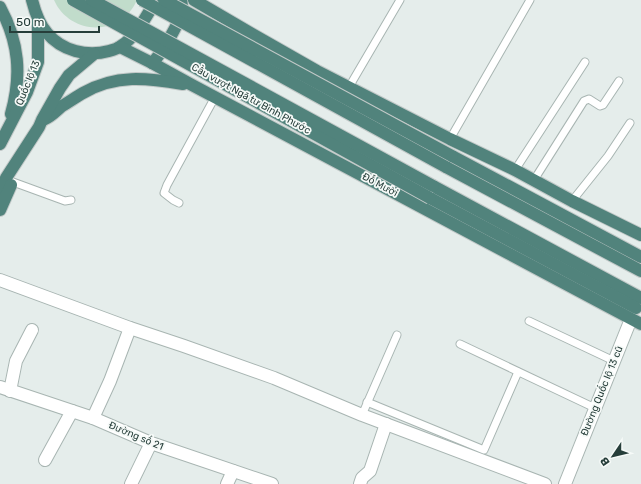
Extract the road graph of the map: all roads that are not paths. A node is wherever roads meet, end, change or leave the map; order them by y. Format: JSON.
{"nodes":[{"id":1,"x":32,"y":0,"type":"edge"},
{"id":2,"x":73,"y":0,"type":"edge"},
{"id":3,"x":92,"y":0,"type":"edge"},
{"id":4,"x":142,"y":0,"type":"edge"},
{"id":5,"x":156,"y":0,"type":"edge"},
{"id":6,"x":164,"y":0,"type":"edge"},
{"id":7,"x":181,"y":0,"type":"edge"},
{"id":8,"x":194,"y":0,"type":"edge"},
{"id":9,"x":400,"y":0,"type":"edge"},
{"id":10,"x":530,"y":0,"type":"edge"},
{"id":11,"x":209,"y":5,"type":"edge"},
{"id":12,"x":0,"y":7,"type":"edge"},
{"id":13,"x":38,"y":18,"type":"junction"},
{"id":14,"x":120,"y":47,"type":"junction"},
{"id":15,"x":94,"y":54,"type":"junction"},
{"id":16,"x":585,"y":62,"type":"dead end"},
{"id":17,"x":152,"y":63,"type":"junction"},
{"id":18,"x":619,"y":81,"type":"dead end"},
{"id":19,"x":192,"y":85,"type":"junction"},
{"id":20,"x":349,"y":87,"type":"junction"},
{"id":21,"x":215,"y":97,"type":"junction"},
{"id":22,"x":48,"y":113,"type":"junction"},
{"id":23,"x":630,"y":123,"type":"dead end"},
{"id":24,"x":2,"y":139,"type":"edge"},
{"id":25,"x":450,"y":139,"type":"junction"},
{"id":26,"x":449,"y":162,"type":"junction"},
{"id":27,"x":515,"y":170,"type":"junction"},
{"id":28,"x":534,"y":180,"type":"junction"},
{"id":29,"x":13,"y":182,"type":"junction"},
{"id":30,"x":0,"y":192,"type":"edge"},
{"id":31,"x":431,"y":192,"type":"junction"},
{"id":32,"x":71,"y":200,"type":"dead end"},
{"id":33,"x":572,"y":201,"type":"junction"},
{"id":34,"x":179,"y":203,"type":"dead end"},
{"id":35,"x":0,"y":210,"type":"edge"},
{"id":36,"x":641,"y":235,"type":"edge"},
{"id":37,"x":641,"y":257,"type":"edge"},
{"id":38,"x":641,"y":271,"type":"edge"},
{"id":39,"x":0,"y":280,"type":"edge"},
{"id":40,"x":638,"y":309,"type":"edge"},
{"id":41,"x":529,"y":321,"type":"dead end"},
{"id":42,"x":130,"y":328,"type":"junction"},
{"id":43,"x":32,"y":330,"type":"dead end"},
{"id":44,"x":397,"y":335,"type":"dead end"},
{"id":45,"x":460,"y":344,"type":"dead end"},
{"id":46,"x":614,"y":361,"type":"junction"},
{"id":47,"x":518,"y":372,"type":"junction"},
{"id":48,"x":5,"y":389,"type":"edge"},
{"id":49,"x":367,"y":402,"type":"junction"},
{"id":50,"x":595,"y":408,"type":"junction"},
{"id":51,"x":72,"y":411,"type":"junction"},
{"id":52,"x":362,"y":415,"type":"junction"},
{"id":53,"x":93,"y":418,"type":"junction"},
{"id":54,"x":386,"y":424,"type":"junction"},
{"id":55,"x":151,"y":443,"type":"junction"},
{"id":56,"x":45,"y":460,"type":"dead end"},
{"id":57,"x":232,"y":471,"type":"junction"},
{"id":58,"x":131,"y":484,"type":"edge"},
{"id":59,"x":227,"y":484,"type":"edge"},
{"id":60,"x":272,"y":484,"type":"edge"},
{"id":61,"x":360,"y":484,"type":"edge"},
{"id":62,"x":546,"y":484,"type":"edge"},
{"id":63,"x":565,"y":484,"type":"edge"}],
"edges":[{"from":1,"to":13,"type":"highway"},
{"from":2,"to":31,"type":"highway","name":"Cầu vượt Ngã tư Bình Phước","bridge":true},
{"from":3,"to":31,"type":"highway","name":"Cầu vượt Ngã tư Bình Phước","bridge":true},
{"from":4,"to":26,"type":"highway","bridge":true},
{"from":5,"to":14,"type":"highway"},
{"from":6,"to":26,"type":"highway","bridge":true},
{"from":7,"to":17,"type":"highway"},
{"from":8,"to":11,"type":"highway"},
{"from":9,"to":20,"type":"lane"},
{"from":10,"to":25,"type":"lane"},
{"from":11,"to":20,"type":"highway"},
{"from":12,"to":24,"type":"highway"},
{"from":13,"to":15,"type":"highway"},
{"from":13,"to":24,"type":"highway","name":"Quốc lộ 13"},
{"from":14,"to":15,"type":"highway"},
{"from":14,"to":17,"type":"highway","name":"Đỗ Mười"},
{"from":15,"to":22,"type":"highway"},
{"from":16,"to":27,"type":"lane"},
{"from":17,"to":19,"type":"highway","name":"Đỗ Mười"},
{"from":18,"to":28,"type":"lane"},
{"from":19,"to":21,"type":"highway","name":"Đỗ Mười"},
{"from":19,"to":22,"type":"highway"},
{"from":20,"to":25,"type":"highway"},
{"from":21,"to":34,"type":"lane"},
{"from":21,"to":40,"type":"highway","name":"Đỗ Mười"},
{"from":22,"to":29,"type":"highway"},
{"from":22,"to":30,"type":"highway"},
{"from":23,"to":33,"type":"lane"},
{"from":25,"to":27,"type":"highway"},
{"from":26,"to":37,"type":"highway"},
{"from":26,"to":38,"type":"highway"},
{"from":27,"to":28,"type":"highway"},
{"from":28,"to":33,"type":"highway"},
{"from":29,"to":32,"type":"lane"},
{"from":29,"to":35,"type":"highway"},
{"from":31,"to":40,"type":"highway"},
{"from":33,"to":36,"type":"highway"},
{"from":39,"to":42,"type":"street"},
{"from":40,"to":46,"type":"street","name":"Đường Quốc lộ 13 cũ"},
{"from":41,"to":46,"type":"lane"},
{"from":42,"to":52,"type":"street"},
{"from":42,"to":53,"type":"street"},
{"from":43,"to":48,"type":"street"},
{"from":44,"to":49,"type":"lane"},
{"from":45,"to":47,"type":"lane"},
{"from":46,"to":50,"type":"street","name":"Đường Quốc lộ 13 cũ"},
{"from":47,"to":49,"type":"lane"},
{"from":47,"to":50,"type":"lane"},
{"from":48,"to":51,"type":"street","name":"Đường số 21"},
{"from":49,"to":52,"type":"lane"},
{"from":50,"to":63,"type":"street","name":"Đường Quốc lộ 13 cũ"},
{"from":51,"to":53,"type":"street","name":"Đường số 21"},
{"from":51,"to":56,"type":"street"},
{"from":52,"to":54,"type":"street"},
{"from":53,"to":55,"type":"street","name":"Đường số 21"},
{"from":54,"to":61,"type":"street"},
{"from":54,"to":62,"type":"street"},
{"from":55,"to":57,"type":"street","name":"Đường số 21"},
{"from":55,"to":58,"type":"street"},
{"from":57,"to":59,"type":"street"},
{"from":57,"to":60,"type":"street","name":"Đường số 21"}]}
